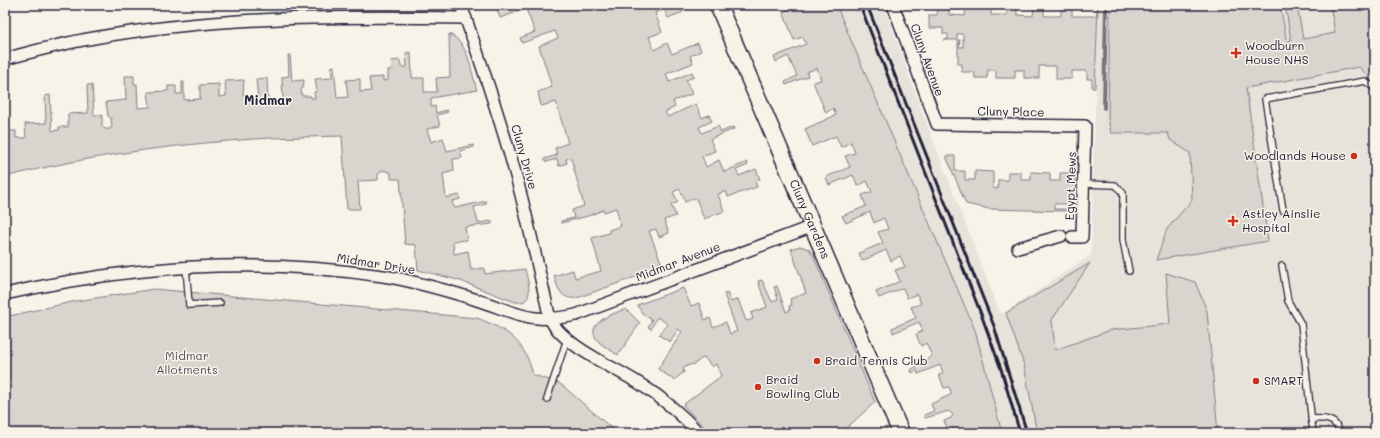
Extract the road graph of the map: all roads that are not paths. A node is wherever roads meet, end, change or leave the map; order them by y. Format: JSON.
{"nodes":[{"id":1,"x":461,"y":5,"type":"edge"},
{"id":2,"x":718,"y":5,"type":"edge"},
{"id":3,"x":893,"y":5,"type":"edge"},
{"id":4,"x":466,"y":18,"type":"junction"},
{"id":5,"x":5,"y":59,"type":"edge"},
{"id":6,"x":1375,"y":86,"type":"edge"},
{"id":7,"x":937,"y":124,"type":"joint"},
{"id":8,"x":1085,"y":126,"type":"joint"},
{"id":9,"x":1084,"y":184,"type":"junction"},
{"id":10,"x":1283,"y":210,"type":"dead end"},
{"id":11,"x":813,"y":226,"type":"junction"},
{"id":12,"x":1018,"y":248,"type":"dead end"},
{"id":13,"x":1282,"y":266,"type":"dead end"},
{"id":14,"x":186,"y":267,"type":"junction"},
{"id":15,"x":1129,"y":271,"type":"dead end"},
{"id":16,"x":5,"y":294,"type":"edge"},
{"id":17,"x":220,"y":303,"type":"dead end"},
{"id":18,"x":550,"y":319,"type":"junction"},
{"id":19,"x":567,"y":339,"type":"junction"},
{"id":20,"x":547,"y":399,"type":"dead end"},
{"id":21,"x":1311,"y":419,"type":"junction"},
{"id":22,"x":699,"y":433,"type":"edge"},
{"id":23,"x":901,"y":433,"type":"edge"},
{"id":24,"x":1313,"y":433,"type":"edge"},
{"id":25,"x":1340,"y":433,"type":"edge"}],
"edges":[{"from":1,"to":4,"type":"street","name":"Cluny Drive"},
{"from":2,"to":11,"type":"street","name":"Cluny Gardens"},
{"from":3,"to":7,"type":"street","name":"Cluny Avenue"},
{"from":4,"to":5,"type":"street"},
{"from":4,"to":18,"type":"street","name":"Cluny Drive"},
{"from":6,"to":10,"type":"lane"},
{"from":7,"to":8,"type":"street","name":"Cluny Place"},
{"from":8,"to":9,"type":"street","name":"Egypt Mews"},
{"from":9,"to":12,"type":"street","name":"Egypt Mews"},
{"from":9,"to":15,"type":"lane"},
{"from":11,"to":18,"type":"street","name":"Midmar Avenue"},
{"from":11,"to":23,"type":"street","name":"Cluny Gardens"},
{"from":13,"to":21,"type":"lane"},
{"from":14,"to":16,"type":"street","name":"Midmar Drive"},
{"from":14,"to":17,"type":"lane"},
{"from":14,"to":18,"type":"street","name":"Midmar Drive"},
{"from":18,"to":19,"type":"street"},
{"from":19,"to":20,"type":"lane"},
{"from":19,"to":22,"type":"street"},
{"from":21,"to":24,"type":"lane"},
{"from":21,"to":25,"type":"lane"}]}
